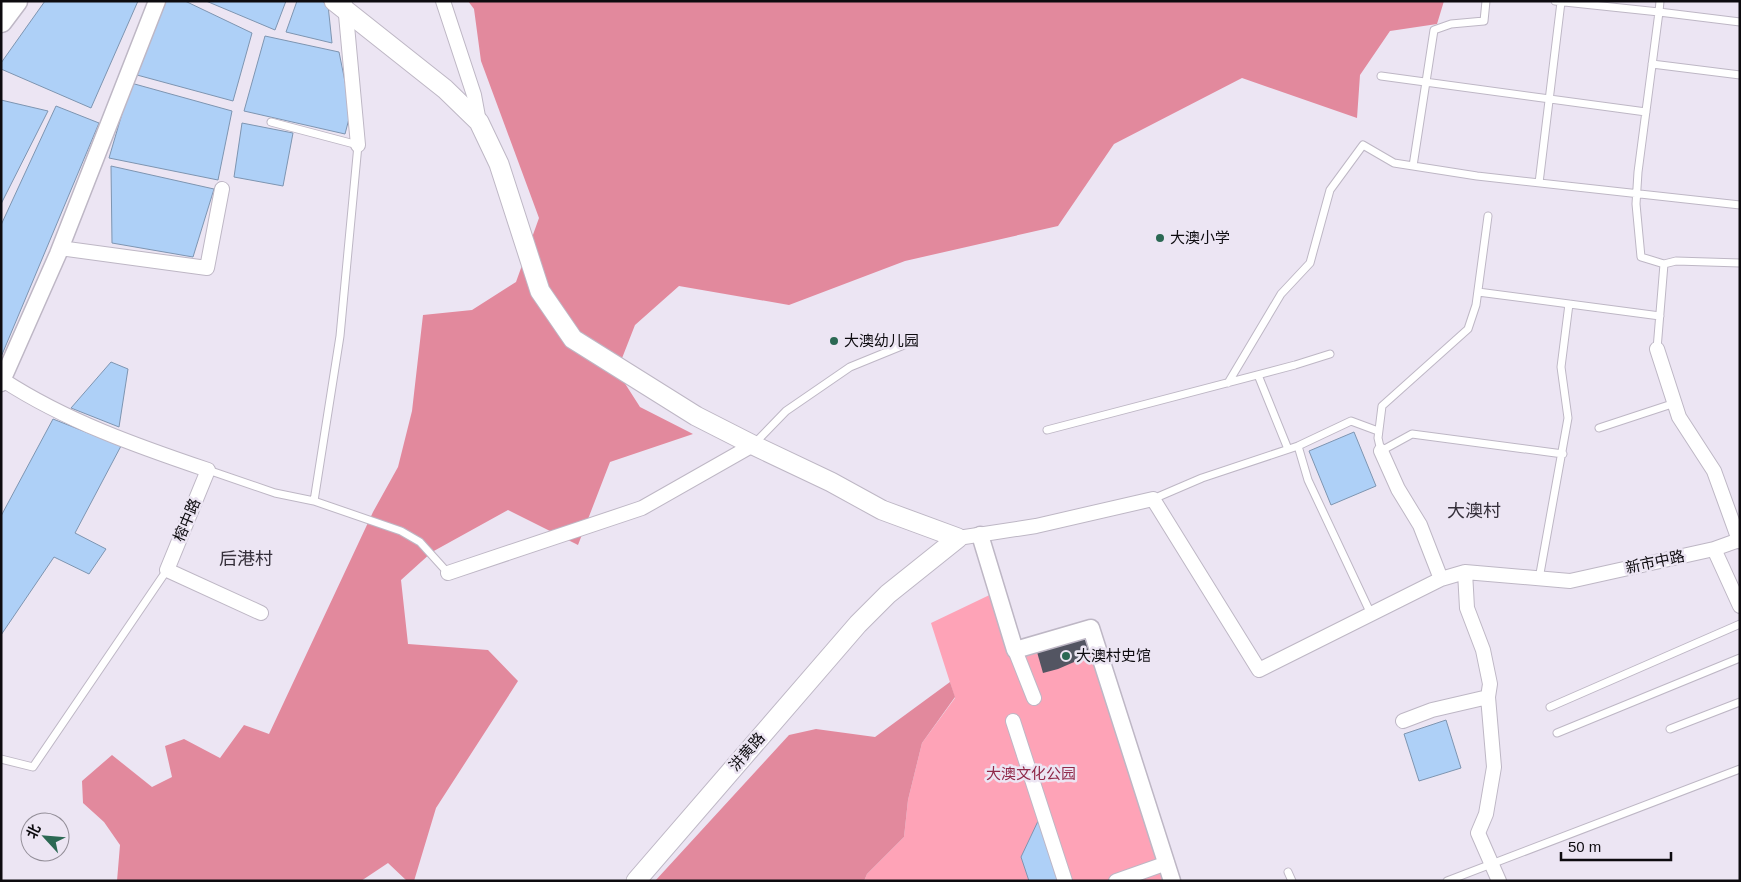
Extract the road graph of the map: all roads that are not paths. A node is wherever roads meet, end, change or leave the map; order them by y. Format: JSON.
{"nodes":[{"id":1,"x":16,"y":1,"type":"edge"},
{"id":2,"x":157,"y":1,"type":"edge"},
{"id":3,"x":443,"y":1,"type":"edge"},
{"id":4,"x":1486,"y":1,"type":"edge"},
{"id":5,"x":1660,"y":1,"type":"edge"},
{"id":6,"x":1558,"y":2,"type":"edge"},
{"id":7,"x":342,"y":4,"type":"edge"},
{"id":8,"x":1659,"y":12,"type":"junction"},
{"id":9,"x":1,"y":21,"type":"edge"},
{"id":10,"x":1740,"y":22,"type":"edge"},
{"id":11,"x":1652,"y":64,"type":"junction"},
{"id":12,"x":1740,"y":75,"type":"edge"},
{"id":13,"x":1381,"y":76,"type":"dead end"},
{"id":14,"x":1426,"y":83,"type":"junction"},
{"id":15,"x":1646,"y":112,"type":"junction"},
{"id":16,"x":271,"y":122,"type":"dead end"},
{"id":17,"x":480,"y":122,"type":"junction"},
{"id":18,"x":358,"y":145,"type":"junction"},
{"id":19,"x":1413,"y":166,"type":"junction"},
{"id":20,"x":1538,"y":183,"type":"junction"},
{"id":21,"x":222,"y":190,"type":"dead end"},
{"id":22,"x":1637,"y":195,"type":"junction"},
{"id":23,"x":1740,"y":205,"type":"edge"},
{"id":24,"x":1488,"y":216,"type":"dead end"},
{"id":25,"x":60,"y":248,"type":"junction"},
{"id":26,"x":1740,"y":263,"type":"edge"},
{"id":27,"x":1664,"y":264,"type":"junction"},
{"id":28,"x":1478,"y":292,"type":"junction"},
{"id":29,"x":1569,"y":304,"type":"junction"},
{"id":30,"x":1660,"y":316,"type":"junction"},
{"id":31,"x":904,"y":345,"type":"dead end"},
{"id":32,"x":1657,"y":349,"type":"joint"},
{"id":33,"x":1330,"y":354,"type":"dead end"},
{"id":34,"x":1258,"y":375,"type":"junction"},
{"id":35,"x":2,"y":380,"type":"edge"},
{"id":36,"x":1228,"y":383,"type":"junction"},
{"id":37,"x":1675,"y":403,"type":"junction"},
{"id":38,"x":1599,"y":428,"type":"dead end"},
{"id":39,"x":1047,"y":430,"type":"dead end"},
{"id":40,"x":1378,"y":431,"type":"junction"},
{"id":41,"x":753,"y":445,"type":"junction"},
{"id":42,"x":1298,"y":446,"type":"junction"},
{"id":43,"x":1288,"y":449,"type":"junction"},
{"id":44,"x":1381,"y":451,"type":"junction"},
{"id":45,"x":1563,"y":454,"type":"junction"},
{"id":46,"x":208,"y":470,"type":"junction"},
{"id":47,"x":1153,"y":499,"type":"junction"},
{"id":48,"x":314,"y":501,"type":"junction"},
{"id":49,"x":980,"y":534,"type":"junction"},
{"id":50,"x":958,"y":538,"type":"junction"},
{"id":51,"x":1739,"y":540,"type":"edge"},
{"id":52,"x":1714,"y":549,"type":"junction"},
{"id":53,"x":167,"y":570,"type":"junction"},
{"id":54,"x":1465,"y":572,"type":"junction"},
{"id":55,"x":448,"y":573,"type":"joint"},
{"id":56,"x":1442,"y":579,"type":"junction"},
{"id":57,"x":1539,"y":579,"type":"junction"},
{"id":58,"x":1740,"y":606,"type":"edge"},
{"id":59,"x":261,"y":613,"type":"dead end"},
{"id":60,"x":1371,"y":614,"type":"junction"},
{"id":61,"x":1740,"y":624,"type":"edge"},
{"id":62,"x":1015,"y":650,"type":"junction"},
{"id":63,"x":1740,"y":658,"type":"edge"},
{"id":64,"x":1488,"y":697,"type":"junction"},
{"id":65,"x":1034,"y":698,"type":"dead end"},
{"id":66,"x":1740,"y":702,"type":"edge"},
{"id":67,"x":1550,"y":707,"type":"dead end"},
{"id":68,"x":1013,"y":721,"type":"dead end"},
{"id":69,"x":1403,"y":721,"type":"dead end"},
{"id":70,"x":1670,"y":729,"type":"dead end"},
{"id":71,"x":1557,"y":733,"type":"dead end"},
{"id":72,"x":1,"y":759,"type":"edge"},
{"id":73,"x":1740,"y":769,"type":"edge"},
{"id":74,"x":1166,"y":863,"type":"junction"},
{"id":75,"x":1492,"y":863,"type":"junction"},
{"id":76,"x":1288,"y":872,"type":"dead end"},
{"id":77,"x":636,"y":881,"type":"edge"},
{"id":78,"x":1066,"y":881,"type":"edge"},
{"id":79,"x":1116,"y":881,"type":"edge"},
{"id":80,"x":1172,"y":881,"type":"edge"},
{"id":81,"x":1292,"y":881,"type":"edge"},
{"id":82,"x":1447,"y":881,"type":"edge"},
{"id":83,"x":1500,"y":881,"type":"edge"}],
"edges":[{"from":1,"to":9,"type":"highway"},
{"from":2,"to":25,"type":"street"},
{"from":3,"to":17,"type":"street"},
{"from":4,"to":14,"type":"lane"},
{"from":5,"to":8,"type":"lane"},
{"from":6,"to":8,"type":"lane"},
{"from":6,"to":20,"type":"lane"},
{"from":7,"to":17,"type":"main road"},
{"from":7,"to":18,"type":"street"},
{"from":8,"to":10,"type":"lane"},
{"from":8,"to":11,"type":"lane"},
{"from":11,"to":12,"type":"lane"},
{"from":11,"to":15,"type":"lane"},
{"from":13,"to":14,"type":"lane"},
{"from":14,"to":15,"type":"lane"},
{"from":14,"to":19,"type":"lane"},
{"from":15,"to":22,"type":"lane"},
{"from":16,"to":18,"type":"lane"},
{"from":17,"to":41,"type":"main road"},
{"from":18,"to":48,"type":"lane"},
{"from":19,"to":20,"type":"lane"},
{"from":19,"to":36,"type":"lane"},
{"from":20,"to":22,"type":"lane"},
{"from":21,"to":25,"type":"street"},
{"from":22,"to":23,"type":"lane"},
{"from":22,"to":27,"type":"lane"},
{"from":24,"to":28,"type":"lane"},
{"from":25,"to":35,"type":"street"},
{"from":26,"to":27,"type":"lane"},
{"from":27,"to":30,"type":"lane"},
{"from":28,"to":29,"type":"lane"},
{"from":28,"to":40,"type":"lane"},
{"from":29,"to":30,"type":"lane"},
{"from":29,"to":45,"type":"lane"},
{"from":30,"to":32,"type":"lane"},
{"from":31,"to":41,"type":"lane"},
{"from":32,"to":37,"type":"street"},
{"from":33,"to":34,"type":"lane"},
{"from":34,"to":36,"type":"lane"},
{"from":34,"to":43,"type":"lane"},
{"from":35,"to":46,"type":"street"},
{"from":36,"to":39,"type":"lane"},
{"from":37,"to":38,"type":"lane"},
{"from":37,"to":51,"type":"street"},
{"from":40,"to":42,"type":"lane"},
{"from":40,"to":44,"type":"lane"},
{"from":41,"to":50,"type":"main road"},
{"from":41,"to":55,"type":"street"},
{"from":42,"to":43,"type":"lane"},
{"from":42,"to":60,"type":"lane"},
{"from":43,"to":47,"type":"lane"},
{"from":44,"to":45,"type":"lane"},
{"from":44,"to":56,"type":"street"},
{"from":45,"to":57,"type":"lane"},
{"from":46,"to":48,"type":"lane"},
{"from":46,"to":53,"type":"street","name":"榕中路"},
{"from":47,"to":49,"type":"street"},
{"from":47,"to":60,"type":"street","name":"新市中路"},
{"from":48,"to":55,"type":"lane"},
{"from":49,"to":50,"type":"street"},
{"from":49,"to":62,"type":"street"},
{"from":50,"to":77,"type":"main road","name":"汫黄路"},
{"from":51,"to":52,"type":"street","name":"新市中路"},
{"from":52,"to":57,"type":"street","name":"新市中路"},
{"from":52,"to":58,"type":"street"},
{"from":53,"to":59,"type":"street"},
{"from":53,"to":72,"type":"lane"},
{"from":54,"to":56,"type":"street","name":"新市中路"},
{"from":54,"to":57,"type":"street","name":"新市中路"},
{"from":54,"to":64,"type":"street"},
{"from":56,"to":60,"type":"street","name":"新市中路"},
{"from":61,"to":67,"type":"lane"},
{"from":62,"to":65,"type":"street"},
{"from":62,"to":74,"type":"street"},
{"from":63,"to":71,"type":"lane"},
{"from":64,"to":69,"type":"street"},
{"from":64,"to":75,"type":"street"},
{"from":66,"to":70,"type":"lane"},
{"from":68,"to":78,"type":"street"},
{"from":73,"to":75,"type":"lane"},
{"from":74,"to":79,"type":"street"},
{"from":74,"to":80,"type":"street"},
{"from":75,"to":82,"type":"lane"},
{"from":75,"to":83,"type":"street"},
{"from":76,"to":81,"type":"lane"}]}
